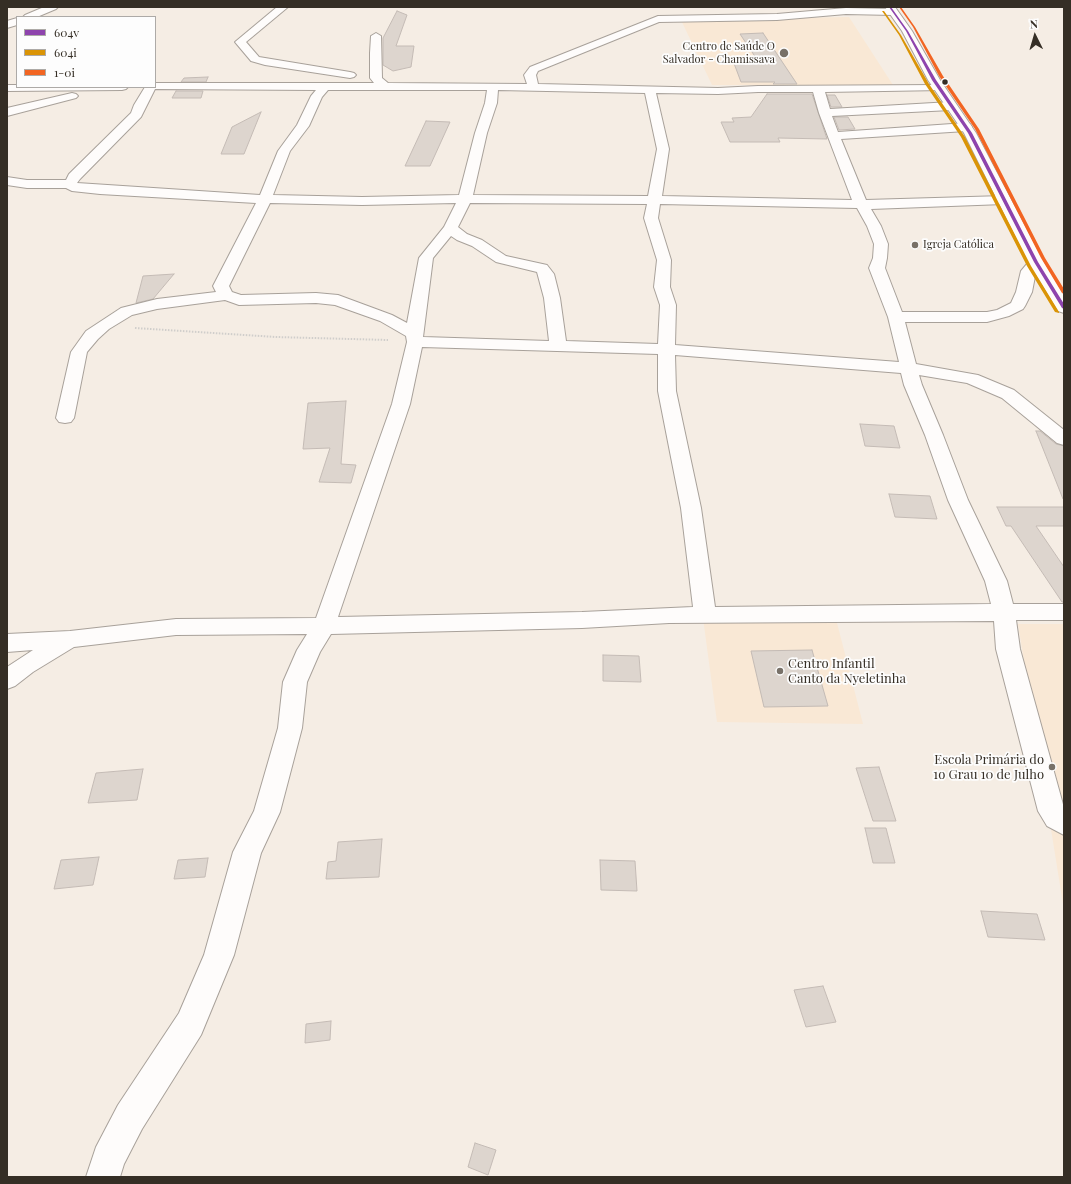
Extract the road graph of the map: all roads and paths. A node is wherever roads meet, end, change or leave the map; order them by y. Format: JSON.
{"nodes":[{"id":1,"x":53,"y":7,"type":"edge"},
{"id":2,"x":283,"y":7,"type":"edge"},
{"id":3,"x":892,"y":9,"type":"edge"},
{"id":4,"x":30,"y":16,"type":"edge"},
{"id":5,"x":376,"y":36,"type":"dead end"},
{"id":6,"x":382,"y":85,"type":"junction"},
{"id":7,"x":156,"y":86,"type":"edge"},
{"id":8,"x":325,"y":86,"type":"junction"},
{"id":9,"x":493,"y":86,"type":"junction"},
{"id":10,"x":533,"y":87,"type":"junction"},
{"id":11,"x":104,"y":88,"type":"edge"},
{"id":12,"x":150,"y":88,"type":"edge"},
{"id":13,"x":939,"y":88,"type":"junction"},
{"id":14,"x":818,"y":89,"type":"junction"},
{"id":15,"x":650,"y":90,"type":"junction"},
{"id":16,"x":951,"y":106,"type":"junction"},
{"id":17,"x":7,"y":112,"type":"edge"},
{"id":18,"x":825,"y":113,"type":"junction"},
{"id":19,"x":966,"y":127,"type":"junction"},
{"id":20,"x":835,"y":136,"type":"junction"},
{"id":21,"x":7,"y":181,"type":"edge"},
{"id":22,"x":70,"y":184,"type":"junction"},
{"id":23,"x":265,"y":199,"type":"junction"},
{"id":24,"x":465,"y":199,"type":"junction"},
{"id":25,"x":1004,"y":200,"type":"junction"},
{"id":26,"x":654,"y":201,"type":"junction"},
{"id":27,"x":862,"y":204,"type":"junction"},
{"id":28,"x":450,"y":228,"type":"junction"},
{"id":29,"x":1036,"y":262,"type":"junction"},
{"id":30,"x":226,"y":295,"type":"junction"},
{"id":31,"x":1064,"y":308,"type":"edge"},
{"id":32,"x":896,"y":317,"type":"junction"},
{"id":33,"x":103,"y":326,"type":"junction"},
{"id":34,"x":415,"y":338,"type":"junction"},
{"id":35,"x":558,"y":346,"type":"junction"},
{"id":36,"x":666,"y":349,"type":"junction"},
{"id":37,"x":908,"y":368,"type":"junction"},
{"id":38,"x":65,"y":418,"type":"dead end"},
{"id":39,"x":1064,"y":439,"type":"edge"},
{"id":40,"x":1004,"y":612,"type":"junction"},
{"id":41,"x":1064,"y":612,"type":"edge"},
{"id":42,"x":705,"y":614,"type":"junction"},
{"id":43,"x":324,"y":626,"type":"junction"},
{"id":44,"x":70,"y":639,"type":"junction"},
{"id":45,"x":7,"y":643,"type":"edge"},
{"id":46,"x":7,"y":680,"type":"edge"},
{"id":47,"x":1064,"y":823,"type":"edge"},
{"id":48,"x":103,"y":1177,"type":"edge"}],
"edges":[{"from":1,"to":4,"type":"street"},
{"from":2,"to":6,"type":"street"},
{"from":3,"to":10,"type":"street"},
{"from":3,"to":13,"type":"street"},
{"from":5,"to":6,"type":"street"},
{"from":6,"to":8,"type":"street"},
{"from":6,"to":9,"type":"street"},
{"from":7,"to":8,"type":"street"},
{"from":8,"to":23,"type":"street"},
{"from":9,"to":10,"type":"street"},
{"from":9,"to":24,"type":"street"},
{"from":10,"to":15,"type":"street"},
{"from":11,"to":17,"type":"street"},
{"from":12,"to":22,"type":"street"},
{"from":13,"to":14,"type":"street"},
{"from":13,"to":16,"type":"street"},
{"from":14,"to":15,"type":"street"},
{"from":14,"to":18,"type":"street"},
{"from":15,"to":26,"type":"street"},
{"from":16,"to":18,"type":"street"},
{"from":16,"to":19,"type":"street"},
{"from":18,"to":20,"type":"street"},
{"from":19,"to":20,"type":"street"},
{"from":19,"to":25,"type":"street"},
{"from":20,"to":27,"type":"street"},
{"from":21,"to":22,"type":"street"},
{"from":22,"to":23,"type":"street"},
{"from":23,"to":24,"type":"street"},
{"from":23,"to":30,"type":"street"},
{"from":24,"to":26,"type":"street"},
{"from":24,"to":28,"type":"street"},
{"from":25,"to":27,"type":"street"},
{"from":25,"to":29,"type":"street"},
{"from":26,"to":27,"type":"street"},
{"from":26,"to":36,"type":"street"},
{"from":27,"to":32,"type":"street"},
{"from":28,"to":34,"type":"street"},
{"from":28,"to":35,"type":"street"},
{"from":29,"to":31,"type":"street"},
{"from":29,"to":32,"type":"street"},
{"from":30,"to":33,"type":"street"},
{"from":30,"to":34,"type":"street"},
{"from":32,"to":37,"type":"street"},
{"from":33,"to":34,"type":"path"},
{"from":33,"to":38,"type":"street"},
{"from":34,"to":35,"type":"street"},
{"from":34,"to":43,"type":"street"},
{"from":35,"to":36,"type":"street"},
{"from":36,"to":37,"type":"street"},
{"from":36,"to":42,"type":"street"},
{"from":37,"to":39,"type":"street"},
{"from":37,"to":40,"type":"street"},
{"from":40,"to":41,"type":"street"},
{"from":40,"to":42,"type":"street"},
{"from":40,"to":47,"type":"street"},
{"from":42,"to":43,"type":"street"},
{"from":43,"to":44,"type":"street"},
{"from":43,"to":48,"type":"street"},
{"from":44,"to":45,"type":"street"},
{"from":44,"to":46,"type":"street"}]}
